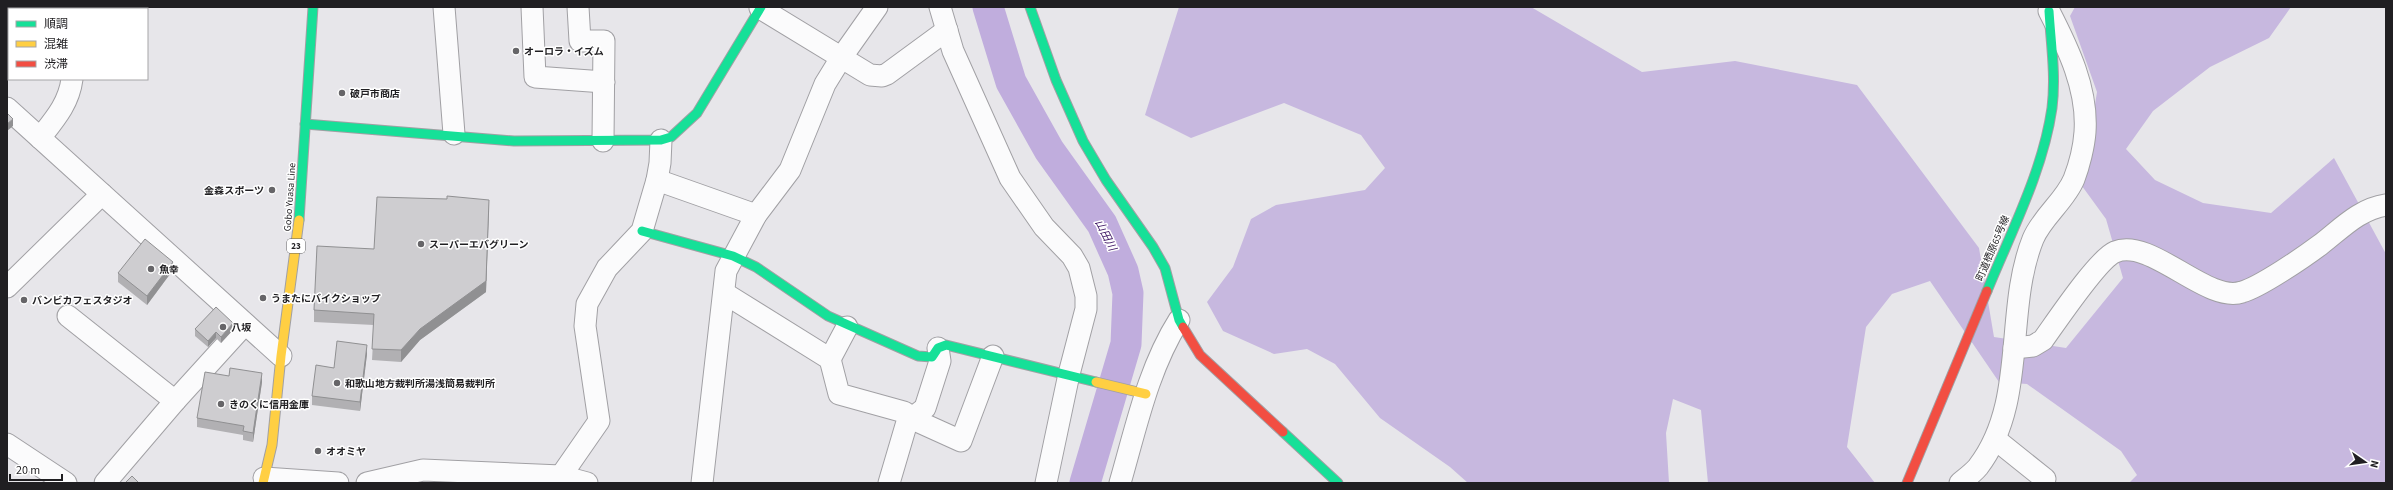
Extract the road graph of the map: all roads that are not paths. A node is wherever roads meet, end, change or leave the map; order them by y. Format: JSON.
{"nodes":[{"id":1,"x":313,"y":7,"type":"edge"},
{"id":2,"x":444,"y":7,"type":"edge"},
{"id":3,"x":532,"y":7,"type":"edge"},
{"id":4,"x":578,"y":7,"type":"edge"},
{"id":5,"x":877,"y":7,"type":"edge"},
{"id":6,"x":940,"y":7,"type":"edge"},
{"id":7,"x":1030,"y":7,"type":"edge"},
{"id":8,"x":761,"y":8,"type":"edge"},
{"id":9,"x":2048,"y":9,"type":"edge"},
{"id":10,"x":947,"y":30,"type":"junction"},
{"id":11,"x":841,"y":58,"type":"junction"},
{"id":12,"x":72,"y":80,"type":"edge"},
{"id":13,"x":604,"y":82,"type":"junction"},
{"id":14,"x":7,"y":108,"type":"edge"},
{"id":15,"x":305,"y":124,"type":"junction"},
{"id":16,"x":454,"y":134,"type":"junction"},
{"id":17,"x":40,"y":138,"type":"junction"},
{"id":18,"x":661,"y":140,"type":"junction"},
{"id":19,"x":603,"y":141,"type":"junction"},
{"id":20,"x":657,"y":180,"type":"junction"},
{"id":21,"x":102,"y":194,"type":"junction"},
{"id":22,"x":2386,"y":205,"type":"edge"},
{"id":23,"x":756,"y":215,"type":"junction"},
{"id":24,"x":642,"y":231,"type":"junction"},
{"id":25,"x":733,"y":256,"type":"junction"},
{"id":26,"x":7,"y":287,"type":"edge"},
{"id":27,"x":724,"y":293,"type":"junction"},
{"id":28,"x":68,"y":316,"type":"dead end"},
{"id":29,"x":1179,"y":320,"type":"junction"},
{"id":30,"x":246,"y":324,"type":"junction"},
{"id":31,"x":847,"y":327,"type":"junction"},
{"id":32,"x":938,"y":348,"type":"junction"},
{"id":33,"x":2014,"y":348,"type":"junction"},
{"id":34,"x":281,"y":356,"type":"junction"},
{"id":35,"x":993,"y":356,"type":"junction"},
{"id":36,"x":830,"y":359,"type":"junction"},
{"id":37,"x":1074,"y":375,"type":"junction"},
{"id":38,"x":1141,"y":393,"type":"junction"},
{"id":39,"x":175,"y":401,"type":"junction"},
{"id":40,"x":912,"y":417,"type":"junction"},
{"id":41,"x":1995,"y":439,"type":"junction"},
{"id":42,"x":7,"y":444,"type":"edge"},
{"id":43,"x":558,"y":479,"type":"edge"},
{"id":44,"x":264,"y":480,"type":"edge"},
{"id":45,"x":66,"y":483,"type":"edge"},
{"id":46,"x":105,"y":483,"type":"edge"},
{"id":47,"x":338,"y":483,"type":"edge"},
{"id":48,"x":367,"y":483,"type":"edge"},
{"id":49,"x":587,"y":483,"type":"edge"},
{"id":50,"x":702,"y":483,"type":"edge"},
{"id":51,"x":889,"y":483,"type":"edge"},
{"id":52,"x":1046,"y":483,"type":"edge"},
{"id":53,"x":1120,"y":483,"type":"edge"},
{"id":54,"x":1338,"y":483,"type":"edge"},
{"id":55,"x":1907,"y":483,"type":"edge"},
{"id":56,"x":1960,"y":483,"type":"edge"},
{"id":57,"x":2042,"y":483,"type":"edge"}],
"edges":[{"from":1,"to":15,"type":"street","name":"Gobo Yuasa Line","number":"23"},
{"from":2,"to":16,"type":"street"},
{"from":3,"to":13,"type":"street"},
{"from":4,"to":13,"type":"street"},
{"from":5,"to":11,"type":"street"},
{"from":6,"to":10,"type":"street"},
{"from":7,"to":29,"type":"street"},
{"from":8,"to":11,"type":"street"},
{"from":8,"to":18,"type":"street"},
{"from":9,"to":33,"type":"street"},
{"from":9,"to":55,"type":"street","name":"町道栖原65号線"},
{"from":10,"to":11,"type":"street"},
{"from":10,"to":37,"type":"street"},
{"from":11,"to":23,"type":"street"},
{"from":12,"to":17,"type":"street"},
{"from":13,"to":19,"type":"street"},
{"from":14,"to":17,"type":"street"},
{"from":15,"to":16,"type":"street"},
{"from":15,"to":34,"type":"street","name":"Gobo Yuasa Line","number":"23"},
{"from":16,"to":19,"type":"street"},
{"from":17,"to":21,"type":"street"},
{"from":18,"to":19,"type":"street"},
{"from":18,"to":20,"type":"street"},
{"from":20,"to":23,"type":"street"},
{"from":20,"to":24,"type":"street"},
{"from":21,"to":26,"type":"street"},
{"from":21,"to":30,"type":"street"},
{"from":22,"to":33,"type":"street"},
{"from":23,"to":25,"type":"street"},
{"from":24,"to":25,"type":"street"},
{"from":24,"to":43,"type":"street"},
{"from":25,"to":27,"type":"street"},
{"from":25,"to":31,"type":"street"},
{"from":27,"to":36,"type":"street"},
{"from":27,"to":50,"type":"street"},
{"from":28,"to":39,"type":"street"},
{"from":29,"to":38,"type":"street"},
{"from":29,"to":54,"type":"street"},
{"from":30,"to":34,"type":"street"},
{"from":30,"to":39,"type":"street"},
{"from":31,"to":32,"type":"street"},
{"from":31,"to":36,"type":"street"},
{"from":32,"to":35,"type":"street"},
{"from":32,"to":40,"type":"street"},
{"from":33,"to":41,"type":"street"},
{"from":34,"to":44,"type":"street","name":"Gobo Yuasa Line","number":"23"},
{"from":35,"to":37,"type":"street"},
{"from":35,"to":40,"type":"street"},
{"from":36,"to":40,"type":"street"},
{"from":37,"to":38,"type":"street"},
{"from":37,"to":52,"type":"street"},
{"from":38,"to":53,"type":"street"},
{"from":39,"to":46,"type":"street"},
{"from":40,"to":51,"type":"street"},
{"from":41,"to":56,"type":"street"},
{"from":41,"to":57,"type":"street"},
{"from":42,"to":45,"type":"street"},
{"from":43,"to":48,"type":"street"},
{"from":43,"to":49,"type":"street"},
{"from":44,"to":47,"type":"street"}]}
